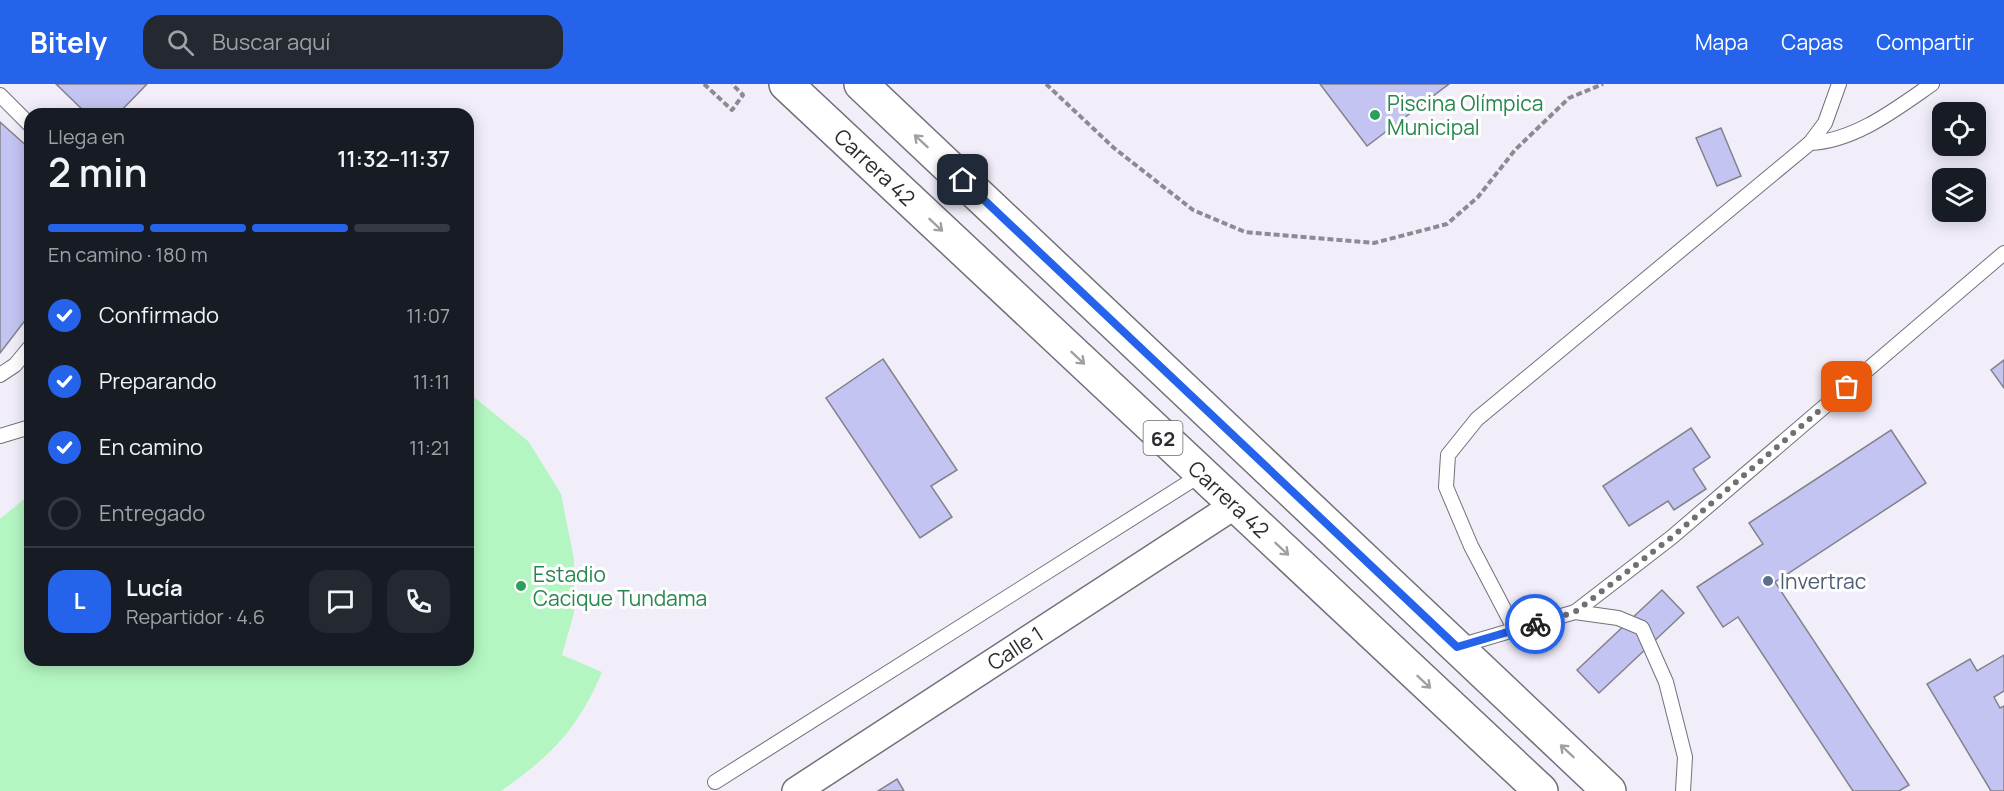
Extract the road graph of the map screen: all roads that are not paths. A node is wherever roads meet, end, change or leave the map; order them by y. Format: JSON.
{"nodes":[{"id":1,"x":786,"y":84,"type":"edge"},
{"id":2,"x":861,"y":84,"type":"edge"},
{"id":3,"x":1839,"y":84,"type":"edge"},
{"id":4,"x":1932,"y":84,"type":"edge"},
{"id":5,"x":0,"y":95,"type":"edge"},
{"id":6,"x":24,"y":119,"type":"edge"},
{"id":7,"x":1810,"y":143,"type":"junction"},
{"id":8,"x":2004,"y":253,"type":"edge"},
{"id":9,"x":24,"y":354,"type":"edge"},
{"id":10,"x":0,"y":375,"type":"edge"},
{"id":11,"x":24,"y":429,"type":"edge"},
{"id":12,"x":0,"y":436,"type":"edge"},
{"id":13,"x":1202,"y":474,"type":"junction"},
{"id":14,"x":1235,"y":505,"type":"junction"},
{"id":15,"x":1575,"y":612,"type":"junction"},
{"id":16,"x":1515,"y":630,"type":"junction"},
{"id":17,"x":1457,"y":647,"type":"junction"},
{"id":18,"x":715,"y":782,"type":"dead end"},
{"id":19,"x":796,"y":791,"type":"edge"},
{"id":20,"x":1541,"y":791,"type":"edge"},
{"id":21,"x":1609,"y":791,"type":"edge"},
{"id":22,"x":1683,"y":791,"type":"edge"}],
"edges":[{"from":1,"to":13,"type":"highway","name":"Carrera 42","number":"62","one_way":true},
{"from":17,"to":2,"type":"highway","number":"62","one_way":true},
{"from":3,"to":7,"type":"lane"},
{"from":4,"to":7,"type":"lane"},
{"from":5,"to":6,"type":"lane"},
{"from":7,"to":16,"type":"lane"},
{"from":8,"to":15,"type":"lane"},
{"from":9,"to":10,"type":"lane"},
{"from":11,"to":12,"type":"lane"},
{"from":13,"to":14,"type":"highway","name":"Carrera 42","number":"62"},
{"from":13,"to":18,"type":"lane"},
{"from":14,"to":19,"type":"street","name":"Calle 1"},
{"from":14,"to":20,"type":"highway","name":"Carrera 42","number":"62","one_way":true},
{"from":15,"to":16,"type":"lane"},
{"from":15,"to":22,"type":"lane"},
{"from":16,"to":17,"type":"lane"},
{"from":21,"to":17,"type":"highway","number":"62","one_way":true}]}
